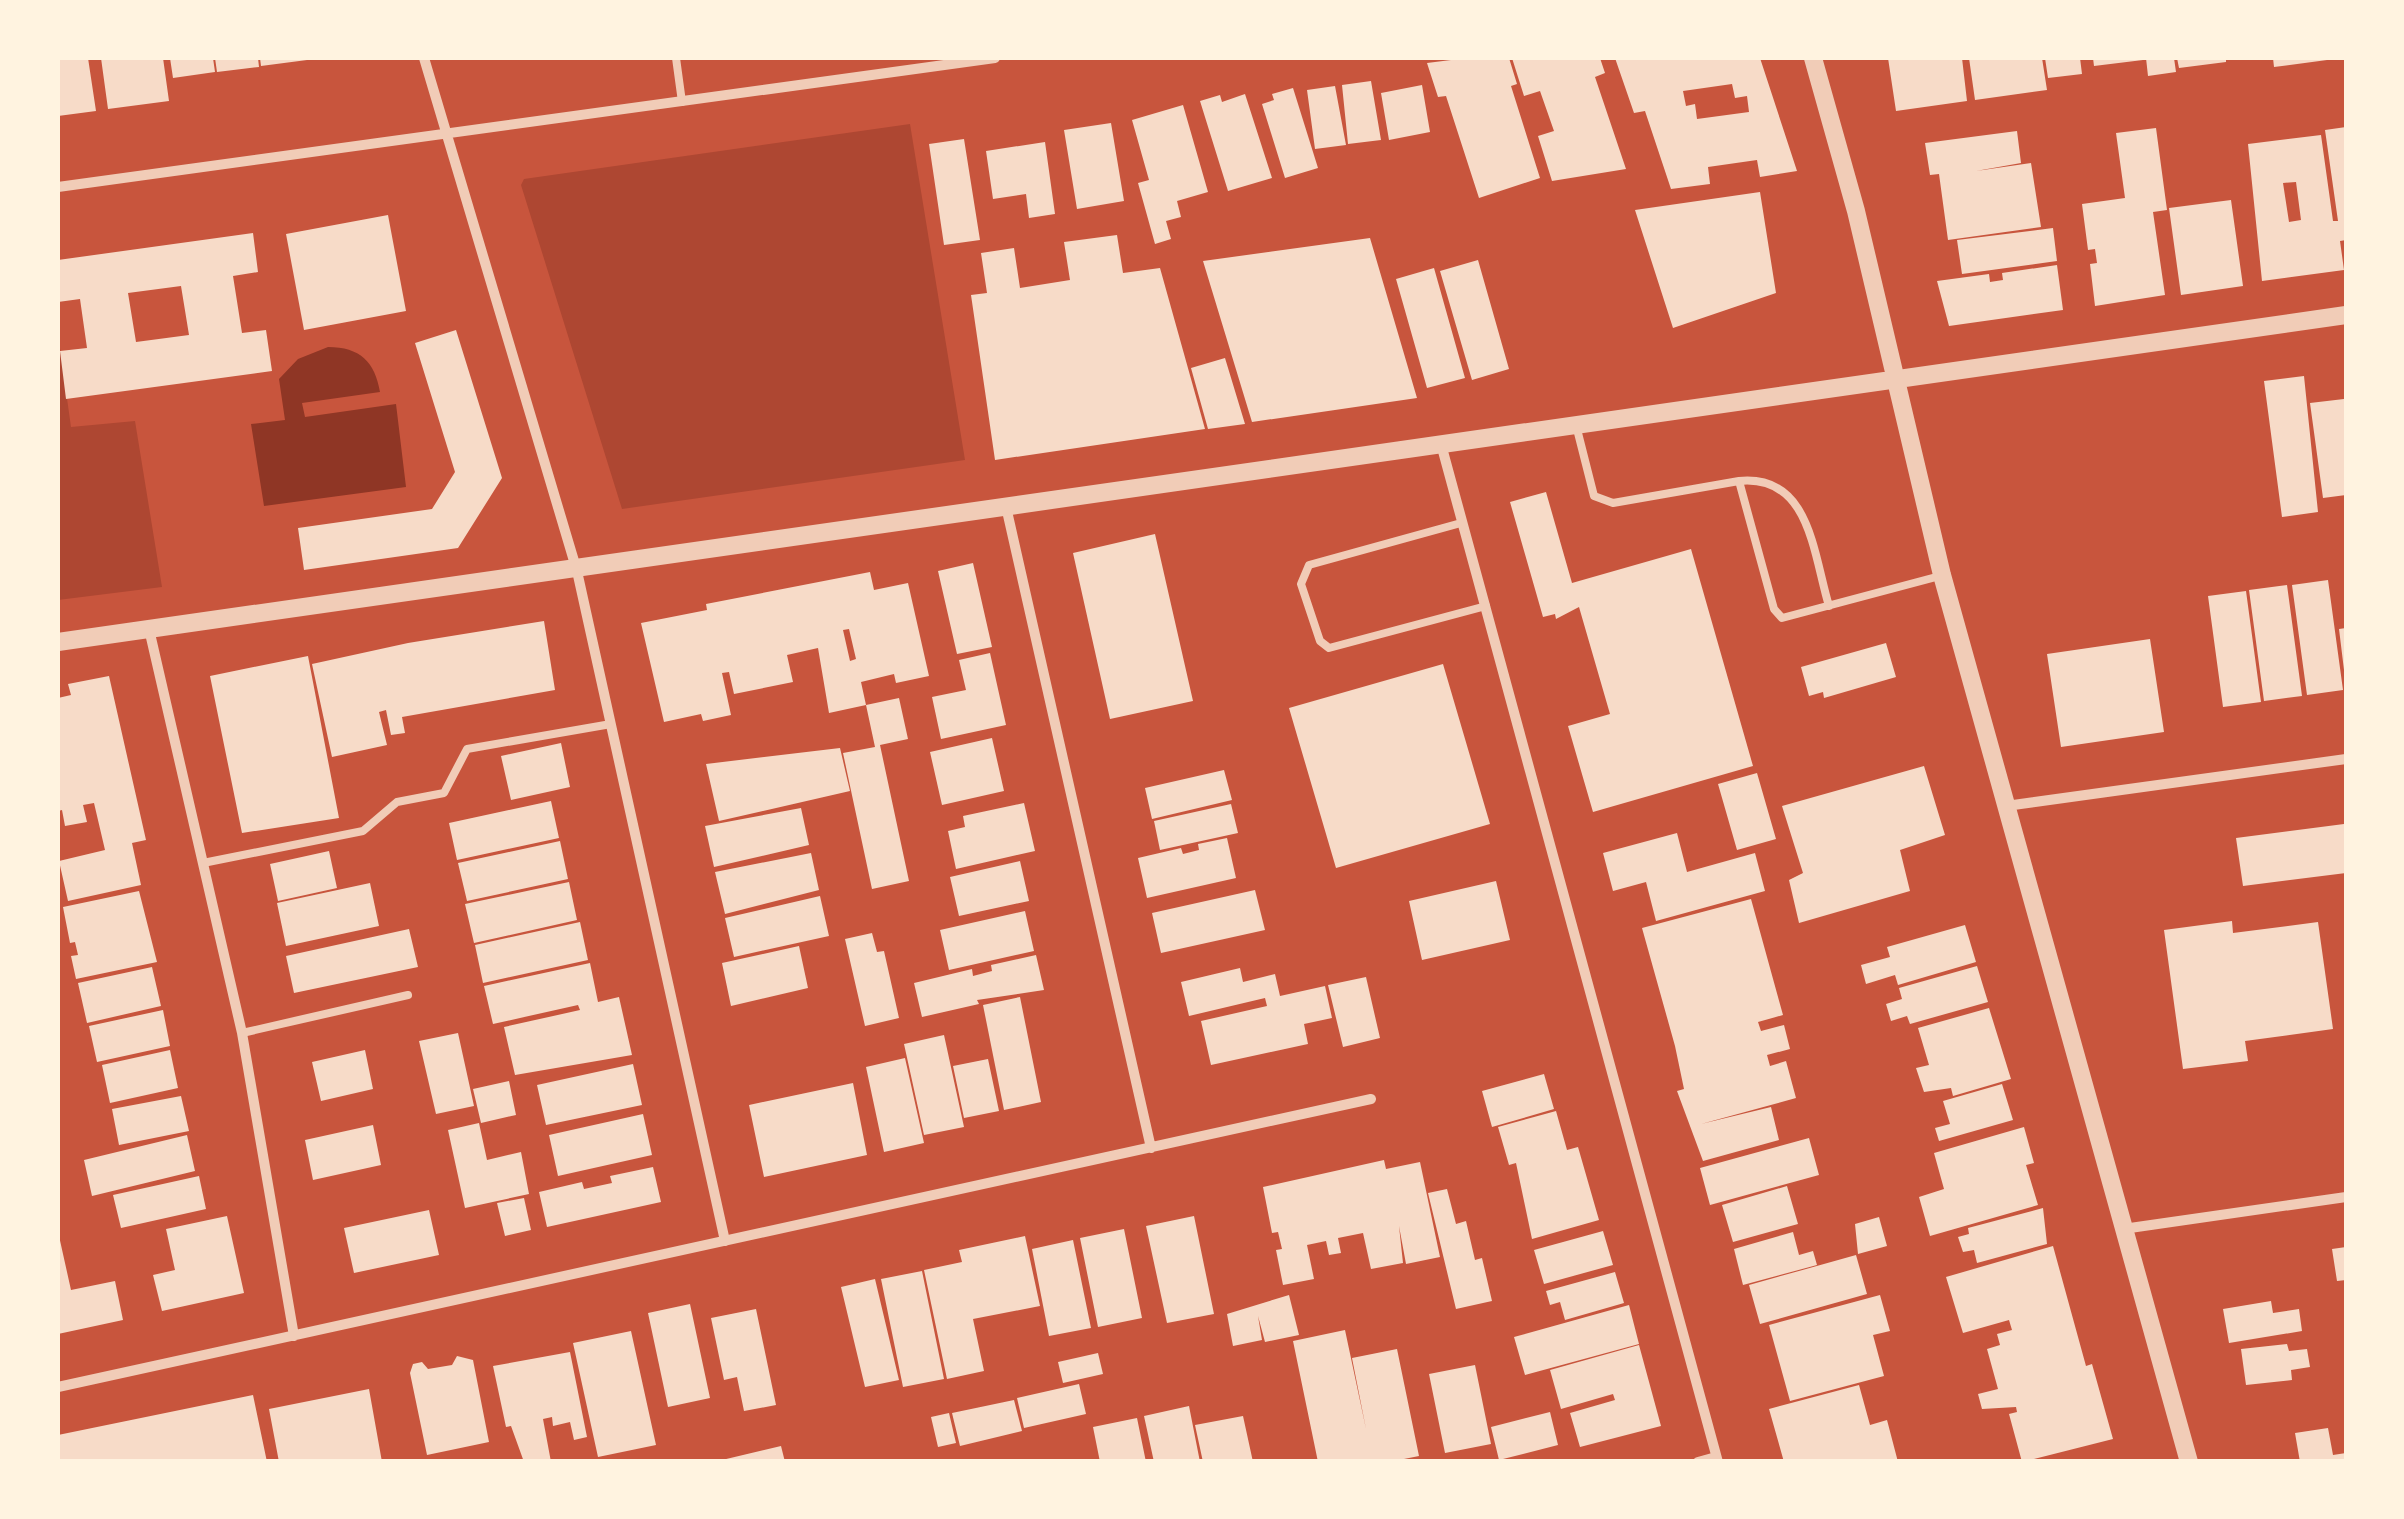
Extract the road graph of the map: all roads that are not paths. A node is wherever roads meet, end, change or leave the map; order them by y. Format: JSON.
{"nodes":[{"id":1,"x":424,"y":58,"type":"edge"},
{"id":2,"x":676,"y":58,"type":"edge"},
{"id":3,"x":996,"y":58,"type":"edge"},
{"id":4,"x":1812,"y":58,"type":"edge"},
{"id":5,"x":682,"y":102,"type":"junction"},
{"id":6,"x":447,"y":134,"type":"junction"},
{"id":7,"x":58,"y":187,"type":"edge"},
{"id":8,"x":2346,"y":315,"type":"edge"},
{"id":9,"x":1894,"y":380,"type":"junction"},
{"id":10,"x":1576,"y":424,"type":"junction"},
{"id":11,"x":1441,"y":444,"type":"junction"},
{"id":12,"x":1739,"y":481,"type":"junction"},
{"id":13,"x":1007,"y":511,"type":"junction"},
{"id":14,"x":1461,"y":523,"type":"junction"},
{"id":15,"x":577,"y":571,"type":"junction"},
{"id":16,"x":1942,"y":576,"type":"junction"},
{"id":17,"x":1486,"y":606,"type":"junction"},
{"id":18,"x":1829,"y":606,"type":"junction"},
{"id":19,"x":149,"y":629,"type":"junction"},
{"id":20,"x":58,"y":642,"type":"edge"},
{"id":21,"x":611,"y":724,"type":"junction"},
{"id":22,"x":2346,"y":759,"type":"edge"},
{"id":23,"x":2005,"y":806,"type":"junction"},
{"id":24,"x":203,"y":863,"type":"junction"},
{"id":25,"x":408,"y":995,"type":"dead end"},
{"id":26,"x":242,"y":1033,"type":"junction"},
{"id":27,"x":1370,"y":1100,"type":"dead end"},
{"id":28,"x":1150,"y":1148,"type":"junction"},
{"id":29,"x":2346,"y":1197,"type":"edge"},
{"id":30,"x":2123,"y":1229,"type":"junction"},
{"id":31,"x":725,"y":1241,"type":"junction"},
{"id":32,"x":294,"y":1336,"type":"junction"},
{"id":33,"x":58,"y":1386,"type":"edge"},
{"id":34,"x":1717,"y":1459,"type":"edge"},
{"id":35,"x":1698,"y":1462,"type":"edge"},
{"id":36,"x":2189,"y":1462,"type":"edge"}],
"edges":[{"from":1,"to":6,"type":"street"},
{"from":2,"to":5,"type":"lane"},
{"from":3,"to":5,"type":"street"},
{"from":4,"to":9,"type":"street"},
{"from":5,"to":6,"type":"street"},
{"from":6,"to":7,"type":"street"},
{"from":6,"to":15,"type":"street"},
{"from":8,"to":9,"type":"street"},
{"from":9,"to":10,"type":"street"},
{"from":9,"to":16,"type":"street"},
{"from":10,"to":11,"type":"street"},
{"from":10,"to":12,"type":"lane"},
{"from":11,"to":13,"type":"street"},
{"from":11,"to":14,"type":"street"},
{"from":12,"to":18,"type":"lane"},
{"from":12,"to":18,"type":"lane"},
{"from":13,"to":15,"type":"street"},
{"from":13,"to":28,"type":"street"},
{"from":14,"to":17,"type":"street"},
{"from":14,"to":17,"type":"lane"},
{"from":15,"to":19,"type":"street"},
{"from":15,"to":21,"type":"street"},
{"from":16,"to":18,"type":"lane"},
{"from":16,"to":23,"type":"street"},
{"from":17,"to":34,"type":"street"},
{"from":19,"to":20,"type":"street"},
{"from":19,"to":24,"type":"street"},
{"from":21,"to":24,"type":"lane"},
{"from":21,"to":31,"type":"street"},
{"from":22,"to":23,"type":"street"},
{"from":23,"to":30,"type":"street"},
{"from":24,"to":26,"type":"street"},
{"from":25,"to":26,"type":"lane"},
{"from":26,"to":32,"type":"street"},
{"from":27,"to":28,"type":"street"},
{"from":28,"to":31,"type":"street"},
{"from":29,"to":30,"type":"street"},
{"from":30,"to":36,"type":"street"},
{"from":31,"to":32,"type":"street"},
{"from":32,"to":33,"type":"street"},
{"from":34,"to":35,"type":"street"}]}
